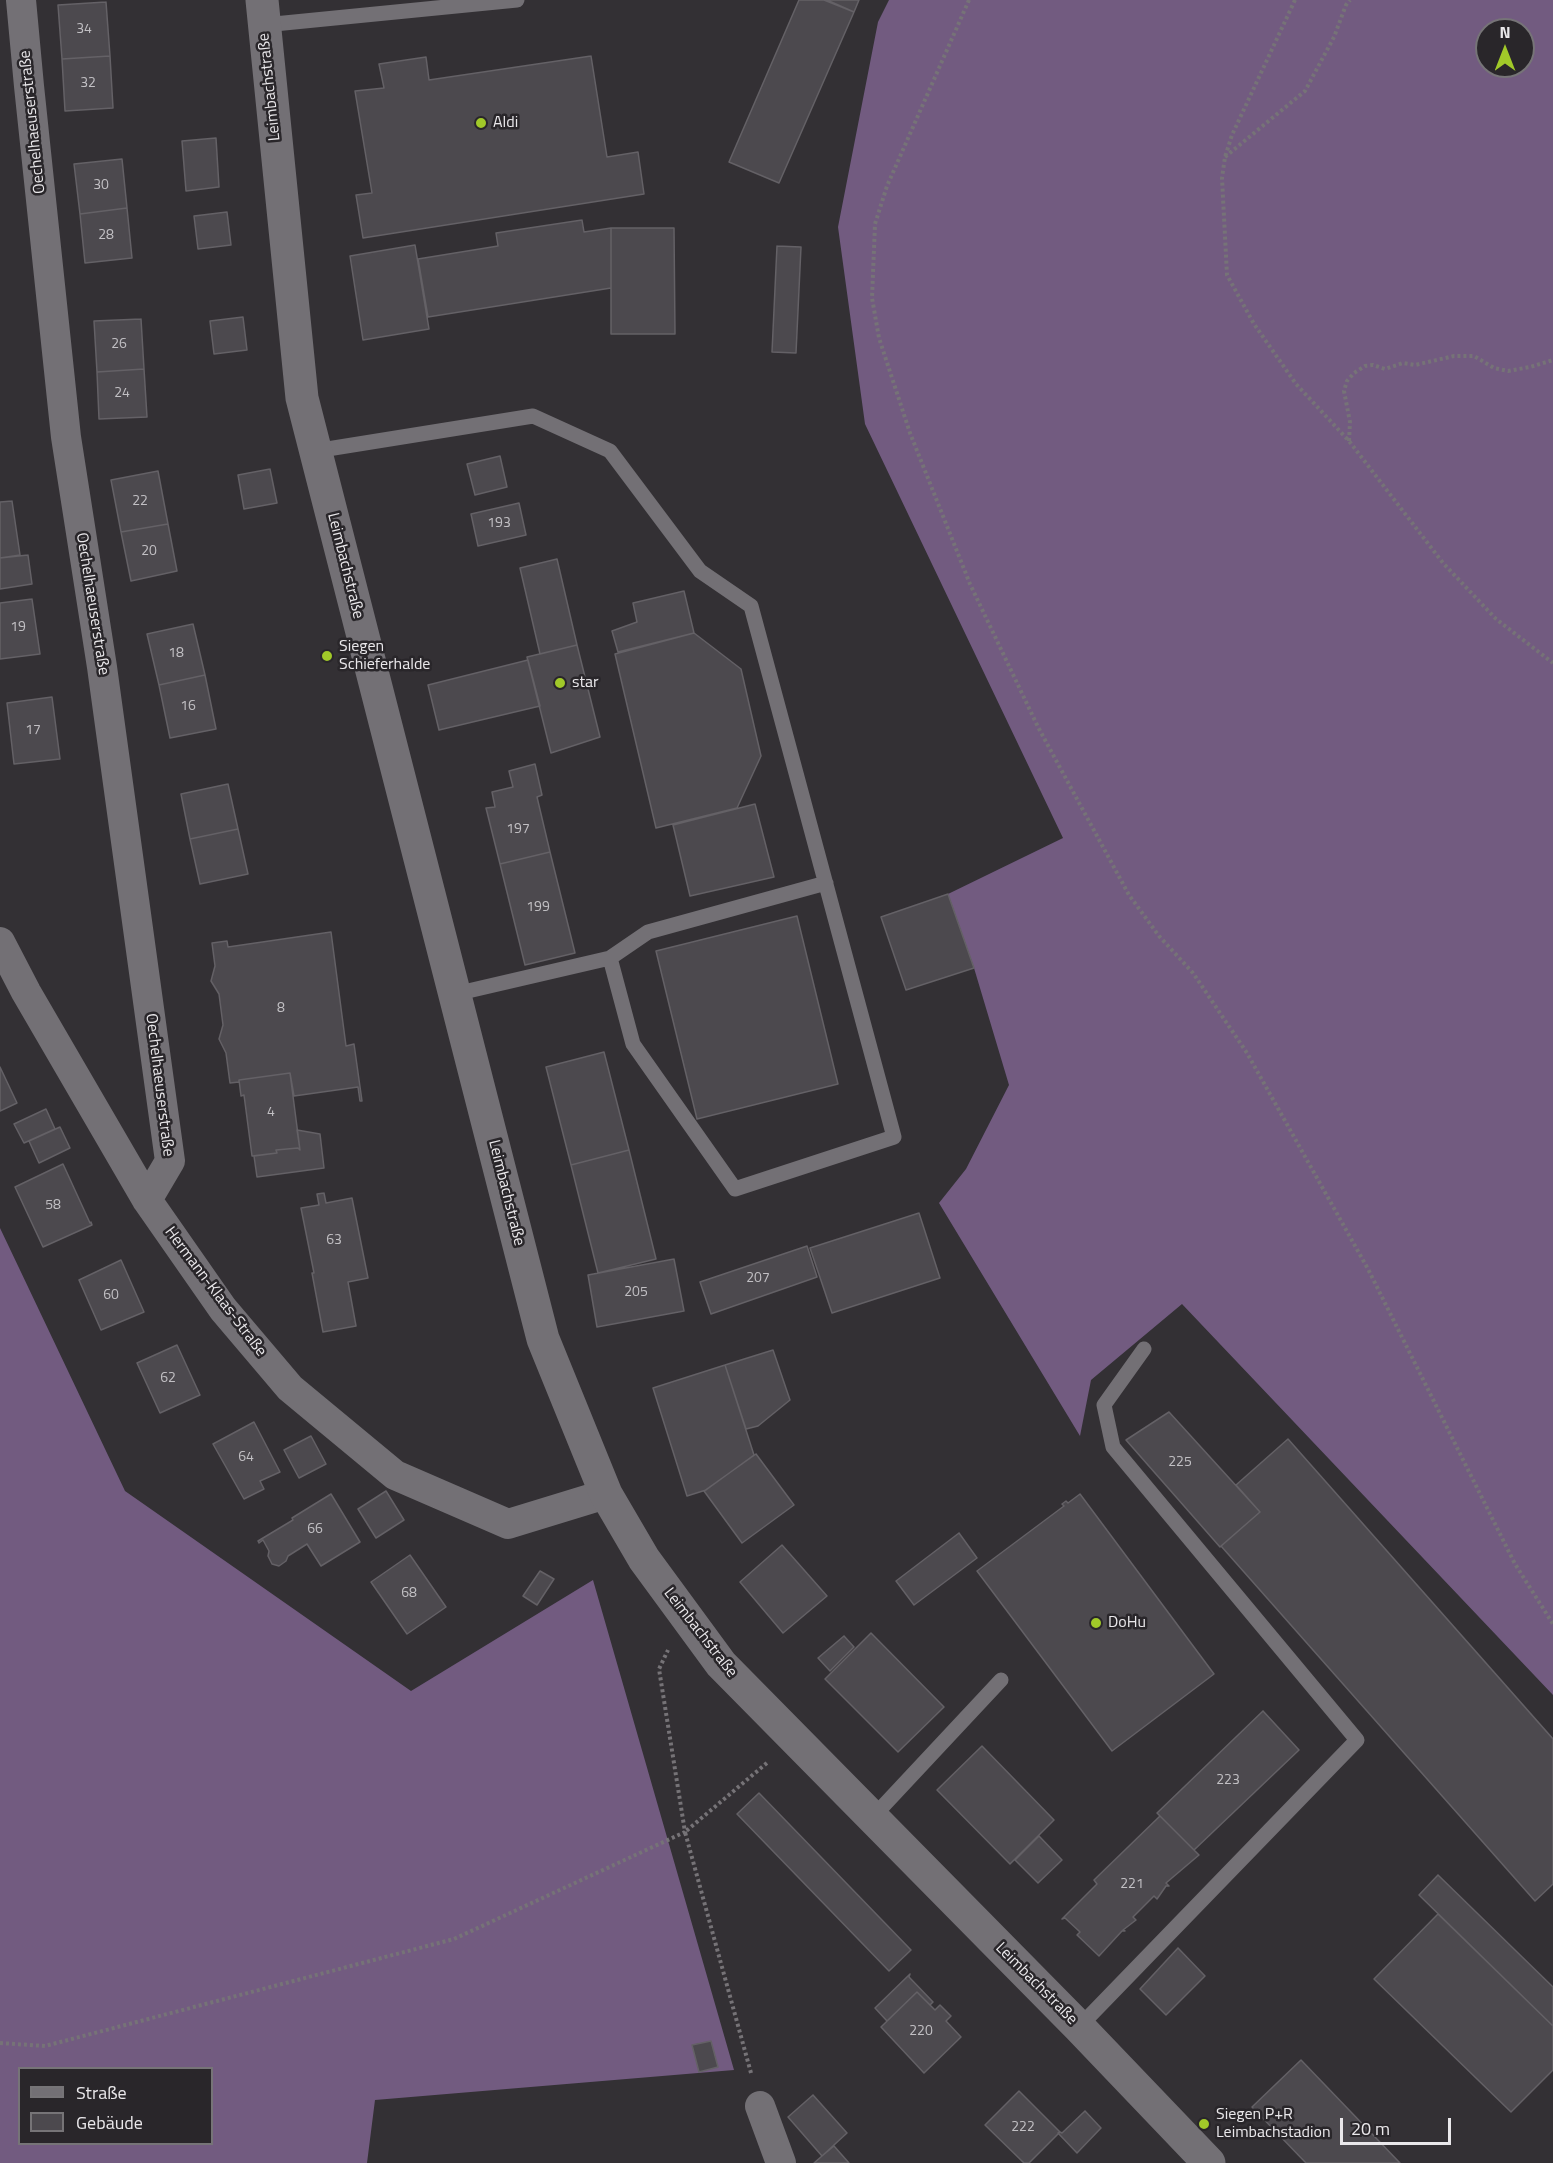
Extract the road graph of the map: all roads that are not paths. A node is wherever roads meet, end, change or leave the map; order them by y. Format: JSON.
{"nodes":[{"id":1,"x":21,"y":0,"type":"edge"},
{"id":2,"x":518,"y":0,"type":"edge"},
{"id":3,"x":263,"y":12,"type":"edge"},
{"id":4,"x":315,"y":451,"type":"junction"},
{"id":5,"x":826,"y":883,"type":"junction"},
{"id":6,"x":0,"y":942,"type":"edge"},
{"id":7,"x":610,"y":958,"type":"junction"},
{"id":8,"x":455,"y":994,"type":"junction"},
{"id":9,"x":147,"y":1200,"type":"junction"},
{"id":10,"x":1144,"y":1349,"type":"dead end"},
{"id":11,"x":606,"y":1494,"type":"junction"},
{"id":12,"x":1000,"y":1680,"type":"dead end"},
{"id":13,"x":872,"y":1818,"type":"junction"},
{"id":14,"x":1079,"y":2027,"type":"junction"},
{"id":15,"x":759,"y":2106,"type":"road end"},
{"id":16,"x":781,"y":2163,"type":"edge"},
{"id":17,"x":1209,"y":2163,"type":"edge"}],
"edges":[{"from":1,"to":9,"type":"street","name":"Oechelhaeuserstraße"},
{"from":2,"to":3,"type":"lane"},
{"from":3,"to":4,"type":"main road","name":"Leimbachstraße"},
{"from":4,"to":5,"type":"lane"},
{"from":4,"to":8,"type":"main road","name":"Leimbachstraße"},
{"from":5,"to":7,"type":"lane"},
{"from":5,"to":7,"type":"lane"},
{"from":6,"to":9,"type":"street","name":"Hermann-Klaas-Straße"},
{"from":7,"to":8,"type":"lane"},
{"from":8,"to":11,"type":"main road","name":"Leimbachstraße"},
{"from":9,"to":11,"type":"street","name":"Hermann-Klaas-Straße"},
{"from":10,"to":14,"type":"lane"},
{"from":11,"to":13,"type":"main road","name":"Leimbachstraße"},
{"from":12,"to":13,"type":"lane"},
{"from":13,"to":14,"type":"main road","name":"Leimbachstraße"},
{"from":14,"to":17,"type":"main road","name":"Leimbachstraße"},
{"from":15,"to":16,"type":"street"}]}
